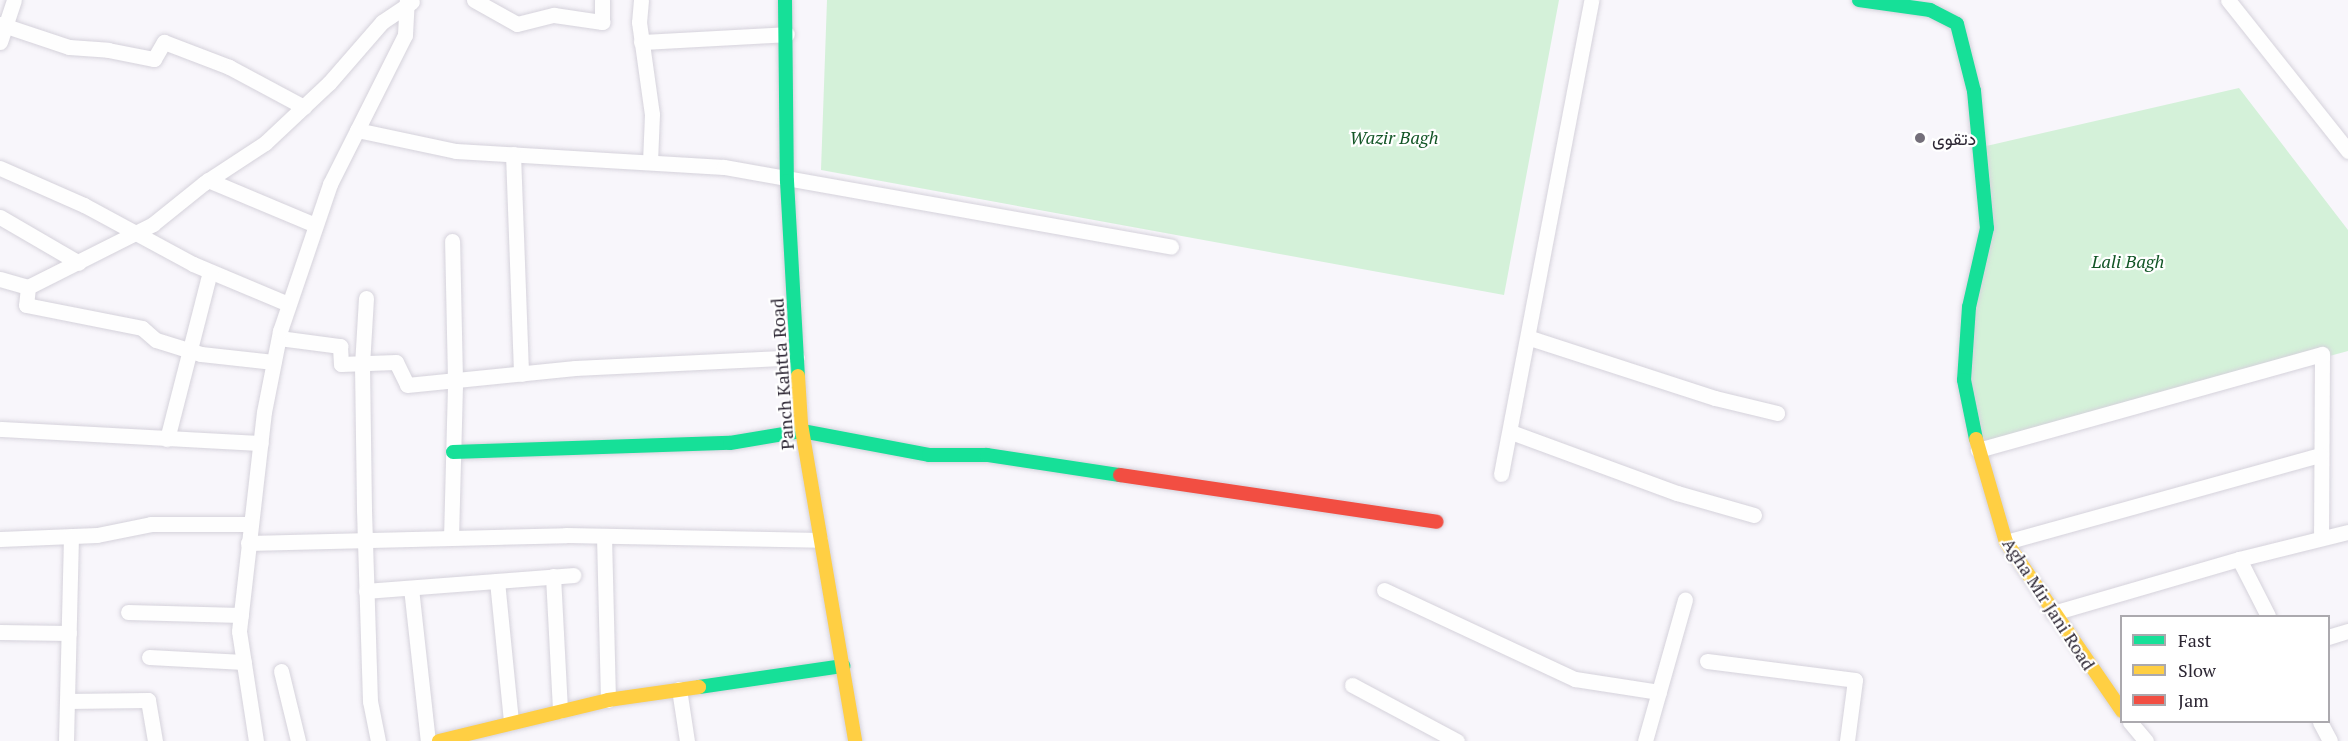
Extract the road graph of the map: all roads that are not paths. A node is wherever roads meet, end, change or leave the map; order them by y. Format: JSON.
{"nodes":[{"id":1,"x":14,"y":0,"type":"edge"},
{"id":2,"x":474,"y":0,"type":"edge"},
{"id":3,"x":602,"y":0,"type":"edge"},
{"id":4,"x":640,"y":0,"type":"edge"},
{"id":5,"x":785,"y":0,"type":"edge"},
{"id":6,"x":1591,"y":0,"type":"edge"},
{"id":7,"x":1859,"y":0,"type":"edge"},
{"id":8,"x":2228,"y":0,"type":"edge"},
{"id":9,"x":409,"y":2,"type":"edge"},
{"id":10,"x":553,"y":7,"type":"edge"},
{"id":11,"x":3,"y":26,"type":"edge"},
{"id":12,"x":787,"y":34,"type":"junction"},
{"id":13,"x":0,"y":42,"type":"edge"},
{"id":14,"x":642,"y":42,"type":"junction"},
{"id":15,"x":304,"y":107,"type":"junction"},
{"id":16,"x":357,"y":130,"type":"junction"},
{"id":17,"x":2348,"y":151,"type":"edge"},
{"id":18,"x":513,"y":154,"type":"junction"},
{"id":19,"x":650,"y":161,"type":"junction"},
{"id":20,"x":0,"y":168,"type":"edge"},
{"id":21,"x":208,"y":180,"type":"junction"},
{"id":22,"x":787,"y":181,"type":"junction"},
{"id":23,"x":0,"y":217,"type":"edge"},
{"id":24,"x":315,"y":225,"type":"junction"},
{"id":25,"x":136,"y":232,"type":"junction"},
{"id":26,"x":452,"y":241,"type":"dead end"},
{"id":27,"x":1171,"y":248,"type":"dead end"},
{"id":28,"x":79,"y":263,"type":"junction"},
{"id":29,"x":210,"y":272,"type":"junction"},
{"id":30,"x":0,"y":279,"type":"edge"},
{"id":31,"x":28,"y":287,"type":"junction"},
{"id":32,"x":366,"y":298,"type":"dead end"},
{"id":33,"x":288,"y":304,"type":"junction"},
{"id":34,"x":279,"y":338,"type":"junction"},
{"id":35,"x":1530,"y":338,"type":"junction"},
{"id":36,"x":190,"y":351,"type":"junction"},
{"id":37,"x":797,"y":357,"type":"junction"},
{"id":38,"x":274,"y":362,"type":"junction"},
{"id":39,"x":362,"y":365,"type":"junction"},
{"id":40,"x":521,"y":374,"type":"junction"},
{"id":41,"x":455,"y":380,"type":"junction"},
{"id":42,"x":1777,"y":413,"type":"dead end"},
{"id":43,"x":0,"y":429,"type":"edge"},
{"id":44,"x":802,"y":431,"type":"junction"},
{"id":45,"x":1511,"y":432,"type":"junction"},
{"id":46,"x":167,"y":439,"type":"junction"},
{"id":47,"x":261,"y":443,"type":"junction"},
{"id":48,"x":1978,"y":450,"type":"junction"},
{"id":49,"x":453,"y":452,"type":"junction"},
{"id":50,"x":2320,"y":454,"type":"junction"},
{"id":51,"x":1502,"y":474,"type":"dead end"},
{"id":52,"x":1754,"y":515,"type":"dead end"},
{"id":53,"x":1437,"y":522,"type":"dead end"},
{"id":54,"x":251,"y":524,"type":"junction"},
{"id":55,"x":2348,"y":532,"type":"edge"},
{"id":56,"x":70,"y":536,"type":"junction"},
{"id":57,"x":604,"y":536,"type":"junction"},
{"id":58,"x":2321,"y":537,"type":"junction"},
{"id":59,"x":451,"y":538,"type":"junction"},
{"id":60,"x":0,"y":539,"type":"edge"},
{"id":61,"x":364,"y":540,"type":"junction"},
{"id":62,"x":820,"y":540,"type":"junction"},
{"id":63,"x":249,"y":543,"type":"junction"},
{"id":64,"x":2006,"y":543,"type":"junction"},
{"id":65,"x":2239,"y":559,"type":"junction"},
{"id":66,"x":573,"y":574,"type":"dead end"},
{"id":67,"x":553,"y":576,"type":"junction"},
{"id":68,"x":497,"y":581,"type":"junction"},
{"id":69,"x":411,"y":588,"type":"junction"},
{"id":70,"x":1384,"y":590,"type":"dead end"},
{"id":71,"x":366,"y":591,"type":"junction"},
{"id":72,"x":1685,"y":600,"type":"dead end"},
{"id":73,"x":128,"y":612,"type":"dead end"},
{"id":74,"x":2053,"y":613,"type":"junction"},
{"id":75,"x":241,"y":615,"type":"junction"},
{"id":76,"x":2267,"y":615,"type":"edge"},
{"id":77,"x":0,"y":632,"type":"edge"},
{"id":78,"x":2348,"y":632,"type":"edge"},
{"id":79,"x":69,"y":633,"type":"junction"},
{"id":80,"x":2330,"y":636,"type":"edge"},
{"id":81,"x":149,"y":657,"type":"dead end"},
{"id":82,"x":1707,"y":661,"type":"dead end"},
{"id":83,"x":244,"y":662,"type":"junction"},
{"id":84,"x":843,"y":666,"type":"junction"},
{"id":85,"x":281,"y":671,"type":"dead end"},
{"id":86,"x":1352,"y":685,"type":"dead end"},
{"id":87,"x":679,"y":689,"type":"junction"},
{"id":88,"x":1659,"y":692,"type":"junction"},
{"id":89,"x":608,"y":700,"type":"junction"},
{"id":90,"x":67,"y":701,"type":"junction"},
{"id":91,"x":2120,"y":710,"type":"edge"},
{"id":92,"x":560,"y":711,"type":"junction"},
{"id":93,"x":510,"y":722,"type":"junction"},
{"id":94,"x":2131,"y":723,"type":"edge"},
{"id":95,"x":2321,"y":723,"type":"edge"},
{"id":96,"x":66,"y":741,"type":"edge"},
{"id":97,"x":155,"y":741,"type":"edge"},
{"id":98,"x":256,"y":741,"type":"edge"},
{"id":99,"x":298,"y":741,"type":"edge"},
{"id":100,"x":378,"y":741,"type":"edge"},
{"id":101,"x":428,"y":741,"type":"edge"},
{"id":102,"x":439,"y":741,"type":"edge"},
{"id":103,"x":687,"y":741,"type":"edge"},
{"id":104,"x":855,"y":741,"type":"edge"},
{"id":105,"x":1457,"y":741,"type":"edge"},
{"id":106,"x":1645,"y":741,"type":"edge"},
{"id":107,"x":1847,"y":741,"type":"edge"},
{"id":108,"x":2146,"y":741,"type":"edge"},
{"id":109,"x":2330,"y":741,"type":"edge"}],
"edges":[{"from":1,"to":11,"type":"street"},
{"from":2,"to":10,"type":"street"},
{"from":3,"to":10,"type":"street"},
{"from":4,"to":14,"type":"street"},
{"from":5,"to":12,"type":"street","name":"Panch Kahtta Road"},
{"from":6,"to":35,"type":"street"},
{"from":7,"to":48,"type":"street","name":"Agha Mir Jani Road"},
{"from":8,"to":17,"type":"street"},
{"from":9,"to":15,"type":"street"},
{"from":9,"to":16,"type":"street"},
{"from":11,"to":13,"type":"street"},
{"from":11,"to":15,"type":"street"},
{"from":12,"to":14,"type":"street"},
{"from":12,"to":22,"type":"street","name":"Panch Kahtta Road"},
{"from":14,"to":19,"type":"street"},
{"from":15,"to":21,"type":"street"},
{"from":16,"to":18,"type":"street"},
{"from":16,"to":24,"type":"street"},
{"from":18,"to":19,"type":"street"},
{"from":18,"to":40,"type":"street"},
{"from":19,"to":22,"type":"street"},
{"from":20,"to":25,"type":"street"},
{"from":21,"to":24,"type":"street"},
{"from":21,"to":25,"type":"street"},
{"from":22,"to":27,"type":"street"},
{"from":22,"to":37,"type":"street","name":"Panch Kahtta Road"},
{"from":23,"to":28,"type":"street"},
{"from":24,"to":33,"type":"street"},
{"from":25,"to":28,"type":"street"},
{"from":25,"to":29,"type":"street"},
{"from":26,"to":41,"type":"street"},
{"from":28,"to":31,"type":"street"},
{"from":29,"to":33,"type":"street"},
{"from":29,"to":36,"type":"street"},
{"from":30,"to":31,"type":"street"},
{"from":31,"to":36,"type":"street"},
{"from":32,"to":39,"type":"street"},
{"from":33,"to":34,"type":"street"},
{"from":34,"to":38,"type":"street"},
{"from":34,"to":39,"type":"street"},
{"from":35,"to":42,"type":"street"},
{"from":35,"to":45,"type":"street"},
{"from":36,"to":38,"type":"street"},
{"from":36,"to":46,"type":"street"},
{"from":37,"to":40,"type":"street"},
{"from":37,"to":44,"type":"street","name":"Panch Kahtta Road"},
{"from":38,"to":47,"type":"street"},
{"from":39,"to":41,"type":"street"},
{"from":39,"to":61,"type":"street"},
{"from":40,"to":41,"type":"street"},
{"from":41,"to":49,"type":"street"},
{"from":43,"to":46,"type":"street"},
{"from":44,"to":49,"type":"street"},
{"from":44,"to":53,"type":"street"},
{"from":44,"to":62,"type":"street","name":"Panch Kahtta Road"},
{"from":45,"to":51,"type":"street"},
{"from":45,"to":52,"type":"street"},
{"from":46,"to":47,"type":"street"},
{"from":47,"to":54,"type":"street"},
{"from":48,"to":50,"type":"street"},
{"from":48,"to":64,"type":"street","name":"Agha Mir Jani Road"},
{"from":49,"to":59,"type":"street"},
{"from":50,"to":58,"type":"street"},
{"from":50,"to":64,"type":"street"},
{"from":54,"to":56,"type":"street"},
{"from":54,"to":63,"type":"street"},
{"from":55,"to":58,"type":"street"},
{"from":56,"to":60,"type":"street"},
{"from":56,"to":79,"type":"street"},
{"from":57,"to":59,"type":"street"},
{"from":57,"to":62,"type":"street"},
{"from":57,"to":89,"type":"street"},
{"from":58,"to":65,"type":"street"},
{"from":59,"to":61,"type":"street"},
{"from":61,"to":63,"type":"street"},
{"from":61,"to":71,"type":"street"},
{"from":62,"to":84,"type":"street","name":"Panch Kahtta Road"},
{"from":63,"to":75,"type":"street"},
{"from":64,"to":74,"type":"street","name":"Agha Mir Jani Road"},
{"from":65,"to":74,"type":"street"},
{"from":65,"to":76,"type":"street"},
{"from":66,"to":67,"type":"street"},
{"from":67,"to":68,"type":"street"},
{"from":67,"to":92,"type":"street"},
{"from":68,"to":69,"type":"street"},
{"from":68,"to":93,"type":"street"},
{"from":69,"to":71,"type":"street"},
{"from":69,"to":101,"type":"street"},
{"from":70,"to":88,"type":"street"},
{"from":71,"to":100,"type":"street"},
{"from":72,"to":88,"type":"street"},
{"from":73,"to":75,"type":"street"},
{"from":74,"to":91,"type":"street","name":"Agha Mir Jani Road"},
{"from":75,"to":83,"type":"street"},
{"from":77,"to":79,"type":"street"},
{"from":78,"to":80,"type":"street"},
{"from":79,"to":90,"type":"street"},
{"from":81,"to":83,"type":"street"},
{"from":82,"to":107,"type":"street"},
{"from":83,"to":98,"type":"street"},
{"from":84,"to":87,"type":"street"},
{"from":84,"to":104,"type":"street","name":"Panch Kahtta Road"},
{"from":85,"to":99,"type":"street"},
{"from":86,"to":105,"type":"street"},
{"from":87,"to":89,"type":"street"},
{"from":87,"to":103,"type":"street"},
{"from":88,"to":106,"type":"street"},
{"from":89,"to":92,"type":"street"},
{"from":90,"to":96,"type":"street"},
{"from":90,"to":97,"type":"street"},
{"from":92,"to":93,"type":"street"},
{"from":93,"to":102,"type":"street"},
{"from":94,"to":108,"type":"street"},
{"from":95,"to":109,"type":"street"}]}
